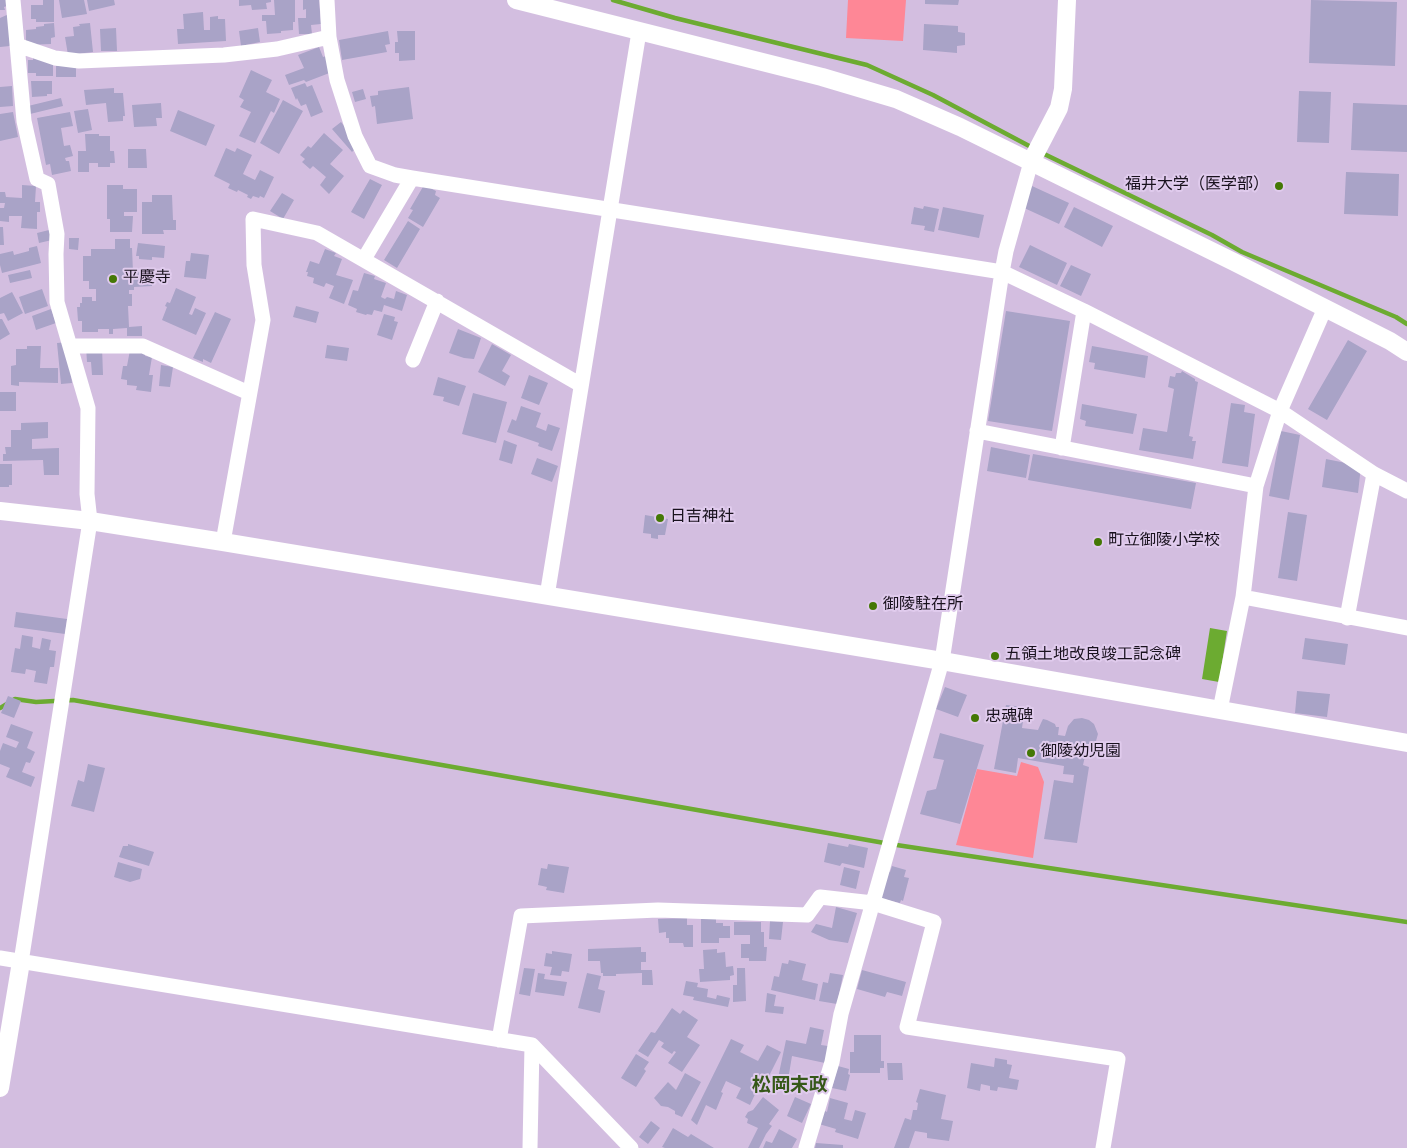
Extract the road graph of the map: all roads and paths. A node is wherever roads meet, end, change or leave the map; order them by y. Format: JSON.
{"nodes":[{"id":1,"x":13,"y":0,"type":"edge"},
{"id":2,"x":327,"y":0,"type":"edge"},
{"id":3,"x":516,"y":0,"type":"edge"},
{"id":4,"x":1067,"y":0,"type":"edge"},
{"id":5,"x":639,"y":32,"type":"junction"},
{"id":6,"x":329,"y":37,"type":"junction"},
{"id":7,"x":17,"y":45,"type":"junction"},
{"id":8,"x":1031,"y":162,"type":"junction"},
{"id":9,"x":412,"y":178,"type":"junction"},
{"id":10,"x":610,"y":210,"type":"junction"},
{"id":11,"x":364,"y":259,"type":"junction"},
{"id":12,"x":1002,"y":272,"type":"junction"},
{"id":13,"x":437,"y":301,"type":"junction"},
{"id":14,"x":1325,"y":308,"type":"junction"},
{"id":15,"x":1084,"y":311,"type":"junction"},
{"id":16,"x":70,"y":346,"type":"junction"},
{"id":17,"x":1407,"y":352,"type":"edge"},
{"id":18,"x":413,"y":360,"type":"dead end"},
{"id":19,"x":581,"y":385,"type":"junction"},
{"id":20,"x":249,"y":393,"type":"junction"},
{"id":21,"x":1280,"y":410,"type":"junction"},
{"id":22,"x":977,"y":431,"type":"junction"},
{"id":23,"x":1062,"y":448,"type":"junction"},
{"id":24,"x":1374,"y":474,"type":"junction"},
{"id":25,"x":1256,"y":486,"type":"junction"},
{"id":26,"x":1407,"y":491,"type":"edge"},
{"id":27,"x":0,"y":511,"type":"edge"},
{"id":28,"x":90,"y":521,"type":"junction"},
{"id":29,"x":223,"y":542,"type":"junction"},
{"id":30,"x":547,"y":596,"type":"junction"},
{"id":31,"x":1243,"y":597,"type":"junction"},
{"id":32,"x":1347,"y":618,"type":"junction"},
{"id":33,"x":1407,"y":628,"type":"edge"},
{"id":34,"x":942,"y":661,"type":"junction"},
{"id":35,"x":1220,"y":710,"type":"junction"},
{"id":36,"x":1407,"y":743,"type":"edge"},
{"id":37,"x":873,"y":903,"type":"junction"},
{"id":38,"x":0,"y":958,"type":"edge"},
{"id":39,"x":21,"y":962,"type":"junction"},
{"id":40,"x":499,"y":1040,"type":"junction"},
{"id":41,"x":532,"y":1045,"type":"junction"},
{"id":42,"x":0,"y":1088,"type":"edge"},
{"id":43,"x":530,"y":1148,"type":"edge"},
{"id":44,"x":631,"y":1148,"type":"edge"},
{"id":45,"x":806,"y":1148,"type":"edge"},
{"id":46,"x":1102,"y":1148,"type":"edge"}],
"edges":[{"from":1,"to":7,"type":"street"},
{"from":2,"to":6,"type":"street"},
{"from":3,"to":5,"type":"street"},
{"from":4,"to":8,"type":"street"},
{"from":5,"to":8,"type":"street"},
{"from":5,"to":10,"type":"street"},
{"from":6,"to":7,"type":"street"},
{"from":6,"to":9,"type":"street"},
{"from":7,"to":16,"type":"street"},
{"from":8,"to":12,"type":"street"},
{"from":8,"to":14,"type":"street"},
{"from":9,"to":10,"type":"street"},
{"from":9,"to":11,"type":"street"},
{"from":10,"to":12,"type":"street"},
{"from":10,"to":19,"type":"street"},
{"from":11,"to":13,"type":"street"},
{"from":11,"to":20,"type":"street"},
{"from":12,"to":15,"type":"street"},
{"from":12,"to":22,"type":"street"},
{"from":13,"to":18,"type":"street"},
{"from":13,"to":19,"type":"street"},
{"from":14,"to":17,"type":"street"},
{"from":14,"to":21,"type":"street"},
{"from":15,"to":21,"type":"street"},
{"from":15,"to":23,"type":"street"},
{"from":16,"to":20,"type":"street"},
{"from":16,"to":28,"type":"street"},
{"from":19,"to":30,"type":"street"},
{"from":20,"to":29,"type":"street"},
{"from":21,"to":24,"type":"street"},
{"from":21,"to":25,"type":"street"},
{"from":22,"to":23,"type":"street"},
{"from":22,"to":34,"type":"street"},
{"from":23,"to":25,"type":"street"},
{"from":24,"to":26,"type":"street"},
{"from":24,"to":32,"type":"street"},
{"from":25,"to":31,"type":"street"},
{"from":27,"to":28,"type":"street"},
{"from":28,"to":29,"type":"street"},
{"from":28,"to":39,"type":"street"},
{"from":29,"to":30,"type":"street"},
{"from":30,"to":34,"type":"street"},
{"from":31,"to":32,"type":"street"},
{"from":31,"to":35,"type":"street"},
{"from":32,"to":33,"type":"street"},
{"from":34,"to":35,"type":"street"},
{"from":34,"to":37,"type":"street"},
{"from":35,"to":36,"type":"street"},
{"from":37,"to":40,"type":"street"},
{"from":37,"to":45,"type":"street"},
{"from":37,"to":46,"type":"street"},
{"from":38,"to":39,"type":"street"},
{"from":39,"to":40,"type":"street"},
{"from":39,"to":42,"type":"street"},
{"from":40,"to":41,"type":"street"},
{"from":41,"to":43,"type":"street"},
{"from":41,"to":44,"type":"street"}]}
